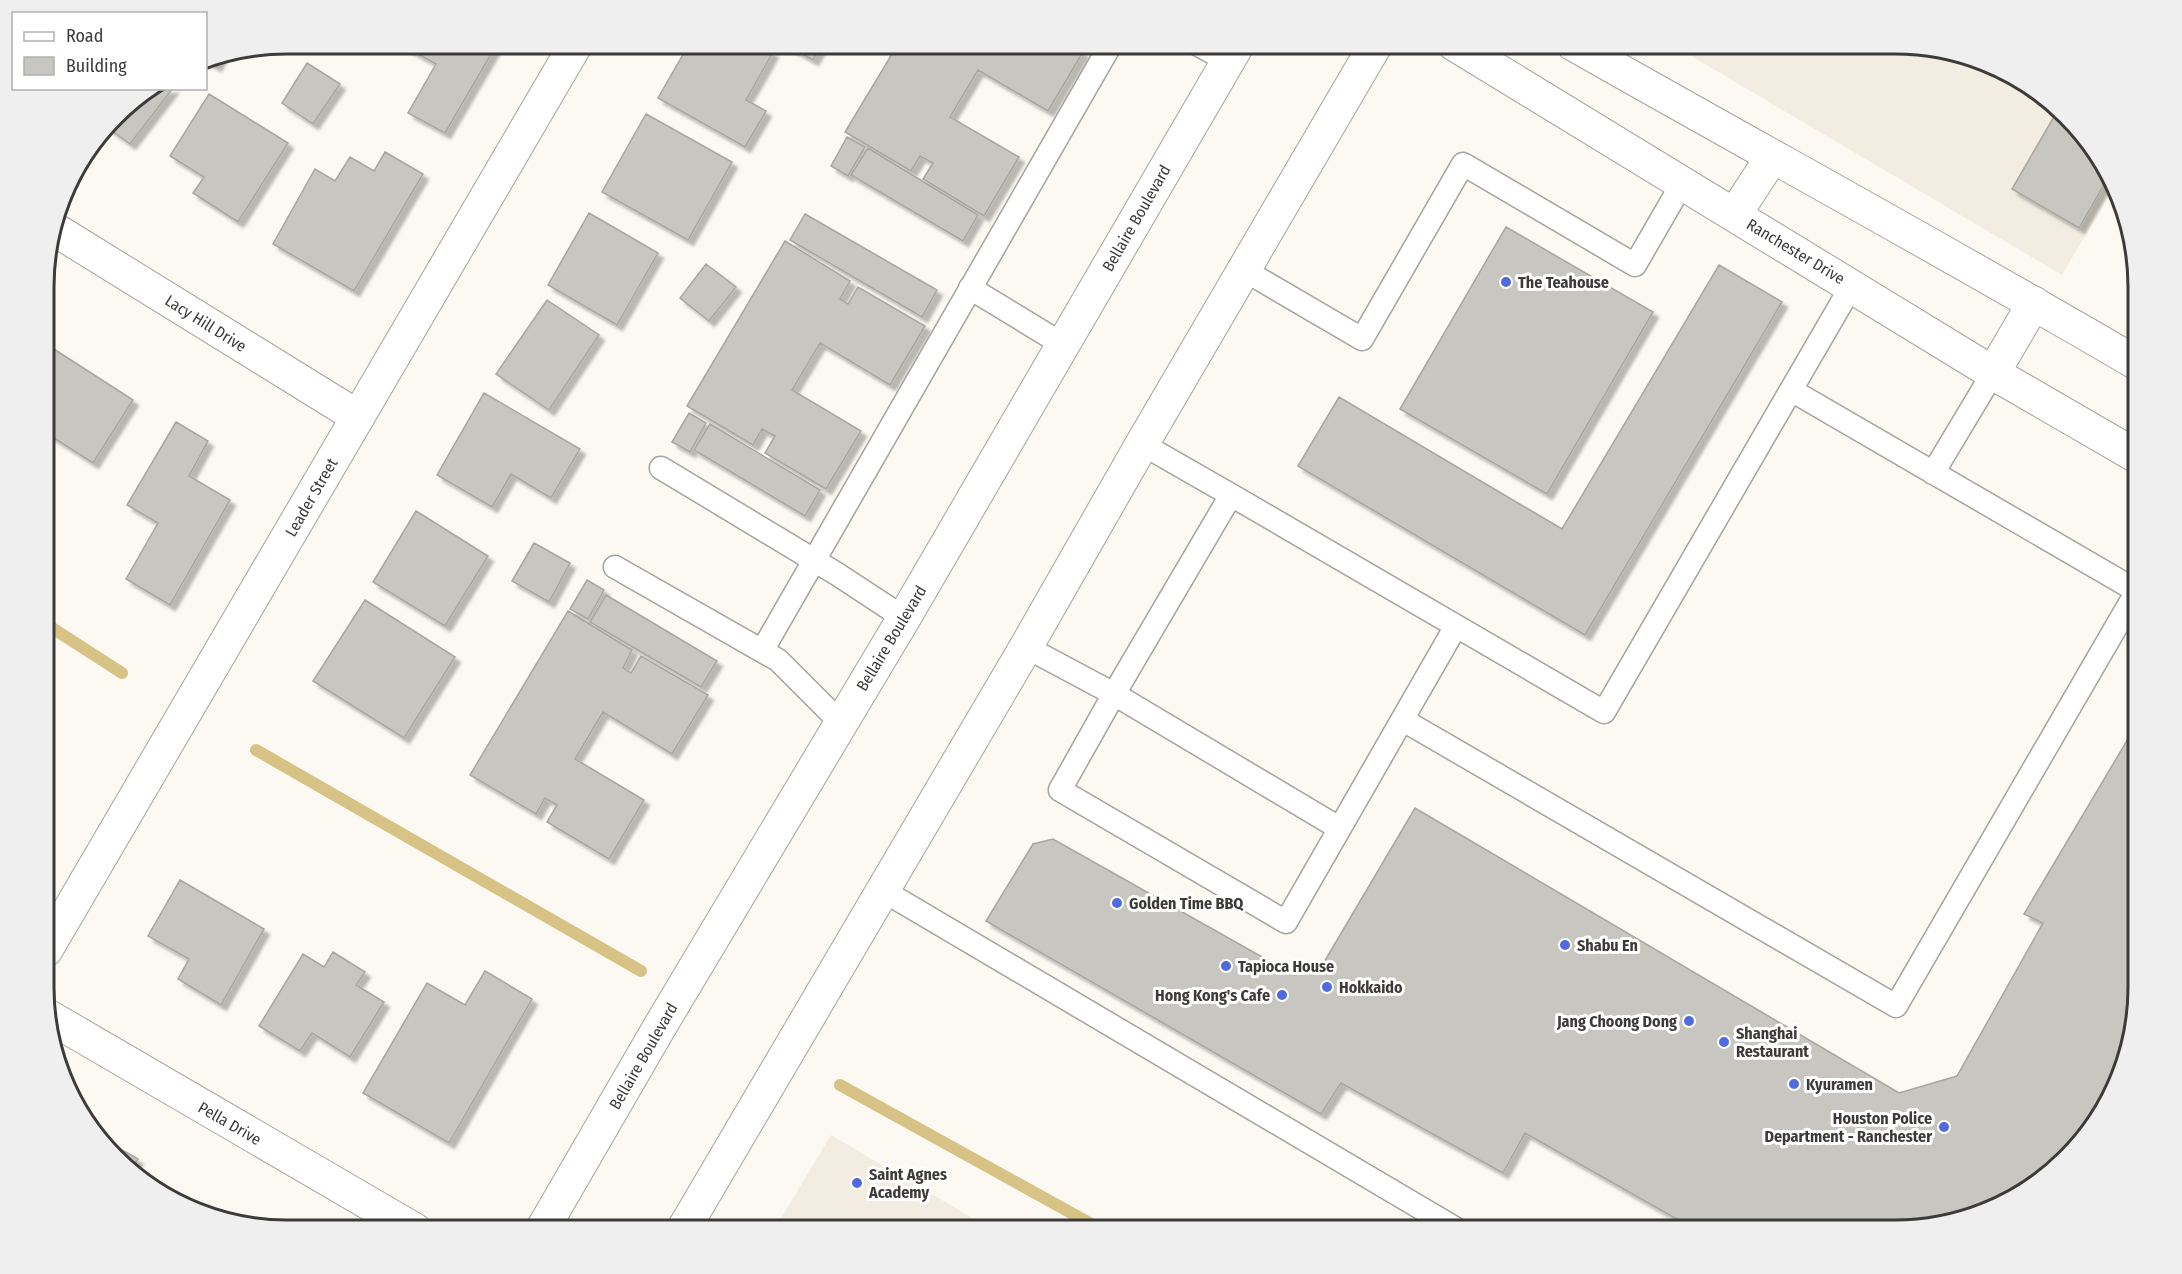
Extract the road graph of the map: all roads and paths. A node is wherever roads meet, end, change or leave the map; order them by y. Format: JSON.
{"nodes":[{"id":1,"x":570,"y":54,"type":"edge"},
{"id":2,"x":1105,"y":54,"type":"edge"},
{"id":3,"x":1232,"y":54,"type":"edge"},
{"id":4,"x":1370,"y":54,"type":"edge"},
{"id":5,"x":1471,"y":54,"type":"edge"},
{"id":6,"x":1591,"y":54,"type":"edge"},
{"id":7,"x":1772,"y":157,"type":"junction"},
{"id":8,"x":1683,"y":182,"type":"junction"},
{"id":9,"x":1734,"y":214,"type":"junction"},
{"id":10,"x":60,"y":233,"type":"edge"},
{"id":11,"x":1244,"y":270,"type":"junction"},
{"id":12,"x":1852,"y":285,"type":"junction"},
{"id":13,"x":970,"y":288,"type":"junction"},
{"id":14,"x":2034,"y":303,"type":"junction"},
{"id":15,"x":1062,"y":344,"type":"junction"},
{"id":16,"x":2128,"y":358,"type":"edge"},
{"id":17,"x":1993,"y":373,"type":"junction"},
{"id":18,"x":1791,"y":390,"type":"junction"},
{"id":19,"x":358,"y":417,"type":"junction"},
{"id":20,"x":1142,"y":444,"type":"junction"},
{"id":21,"x":2128,"y":451,"type":"edge"},
{"id":22,"x":661,"y":468,"type":"dead end"},
{"id":23,"x":1933,"y":473,"type":"junction"},
{"id":24,"x":1231,"y":495,"type":"junction"},
{"id":25,"x":813,"y":560,"type":"junction"},
{"id":26,"x":615,"y":567,"type":"dead end"},
{"id":27,"x":2128,"y":586,"type":"edge"},
{"id":28,"x":2128,"y":606,"type":"edge"},
{"id":29,"x":904,"y":618,"type":"junction"},
{"id":30,"x":1456,"y":626,"type":"junction"},
{"id":31,"x":1026,"y":647,"type":"junction"},
{"id":32,"x":762,"y":651,"type":"junction"},
{"id":33,"x":1114,"y":694,"type":"junction"},
{"id":34,"x":1403,"y":720,"type":"junction"},
{"id":35,"x":841,"y":723,"type":"junction"},
{"id":36,"x":1339,"y":828,"type":"junction"},
{"id":37,"x":882,"y":890,"type":"junction"},
{"id":38,"x":54,"y":936,"type":"edge"},
{"id":39,"x":57,"y":1021,"type":"edge"},
{"id":40,"x":398,"y":1220,"type":"edge"},
{"id":41,"x":548,"y":1220,"type":"edge"},
{"id":42,"x":689,"y":1220,"type":"edge"},
{"id":43,"x":1441,"y":1220,"type":"edge"}],
"edges":[{"from":1,"to":19,"type":"street","name":"Leader Street"},
{"from":2,"to":13,"type":"lane"},
{"from":3,"to":15,"type":"street","name":"Bellaire Boulevard"},
{"from":4,"to":11,"type":"street"},
{"from":5,"to":8,"type":"street","name":"Ranchester Drive"},
{"from":6,"to":7,"type":"street"},
{"from":7,"to":9,"type":"street"},
{"from":7,"to":14,"type":"street"},
{"from":8,"to":9,"type":"street","name":"Ranchester Drive"},
{"from":8,"to":11,"type":"lane"},
{"from":9,"to":12,"type":"street","name":"Ranchester Drive"},
{"from":10,"to":19,"type":"street","name":"Lacy Hill Drive"},
{"from":11,"to":20,"type":"street"},
{"from":12,"to":17,"type":"street","name":"Ranchester Drive"},
{"from":12,"to":18,"type":"lane"},
{"from":13,"to":15,"type":"lane"},
{"from":13,"to":25,"type":"lane"},
{"from":14,"to":16,"type":"street"},
{"from":14,"to":17,"type":"street"},
{"from":15,"to":29,"type":"street","name":"Bellaire Boulevard"},
{"from":17,"to":21,"type":"street","name":"Ranchester Drive"},
{"from":17,"to":23,"type":"lane"},
{"from":18,"to":23,"type":"lane"},
{"from":18,"to":30,"type":"lane"},
{"from":19,"to":38,"type":"street","name":"Leader Street"},
{"from":20,"to":24,"type":"lane"},
{"from":20,"to":31,"type":"street"},
{"from":22,"to":25,"type":"lane"},
{"from":23,"to":27,"type":"lane"},
{"from":24,"to":30,"type":"lane"},
{"from":24,"to":33,"type":"lane"},
{"from":25,"to":29,"type":"lane"},
{"from":25,"to":32,"type":"lane"},
{"from":26,"to":32,"type":"lane"},
{"from":28,"to":34,"type":"lane"},
{"from":29,"to":35,"type":"street","name":"Bellaire Boulevard"},
{"from":30,"to":34,"type":"lane"},
{"from":31,"to":33,"type":"lane"},
{"from":31,"to":37,"type":"street"},
{"from":32,"to":35,"type":"lane"},
{"from":33,"to":36,"type":"lane"},
{"from":33,"to":36,"type":"lane"},
{"from":34,"to":36,"type":"lane"},
{"from":35,"to":41,"type":"street","name":"Bellaire Boulevard"},
{"from":37,"to":42,"type":"street"},
{"from":37,"to":43,"type":"lane"},
{"from":39,"to":40,"type":"street","name":"Pella Drive"}]}
